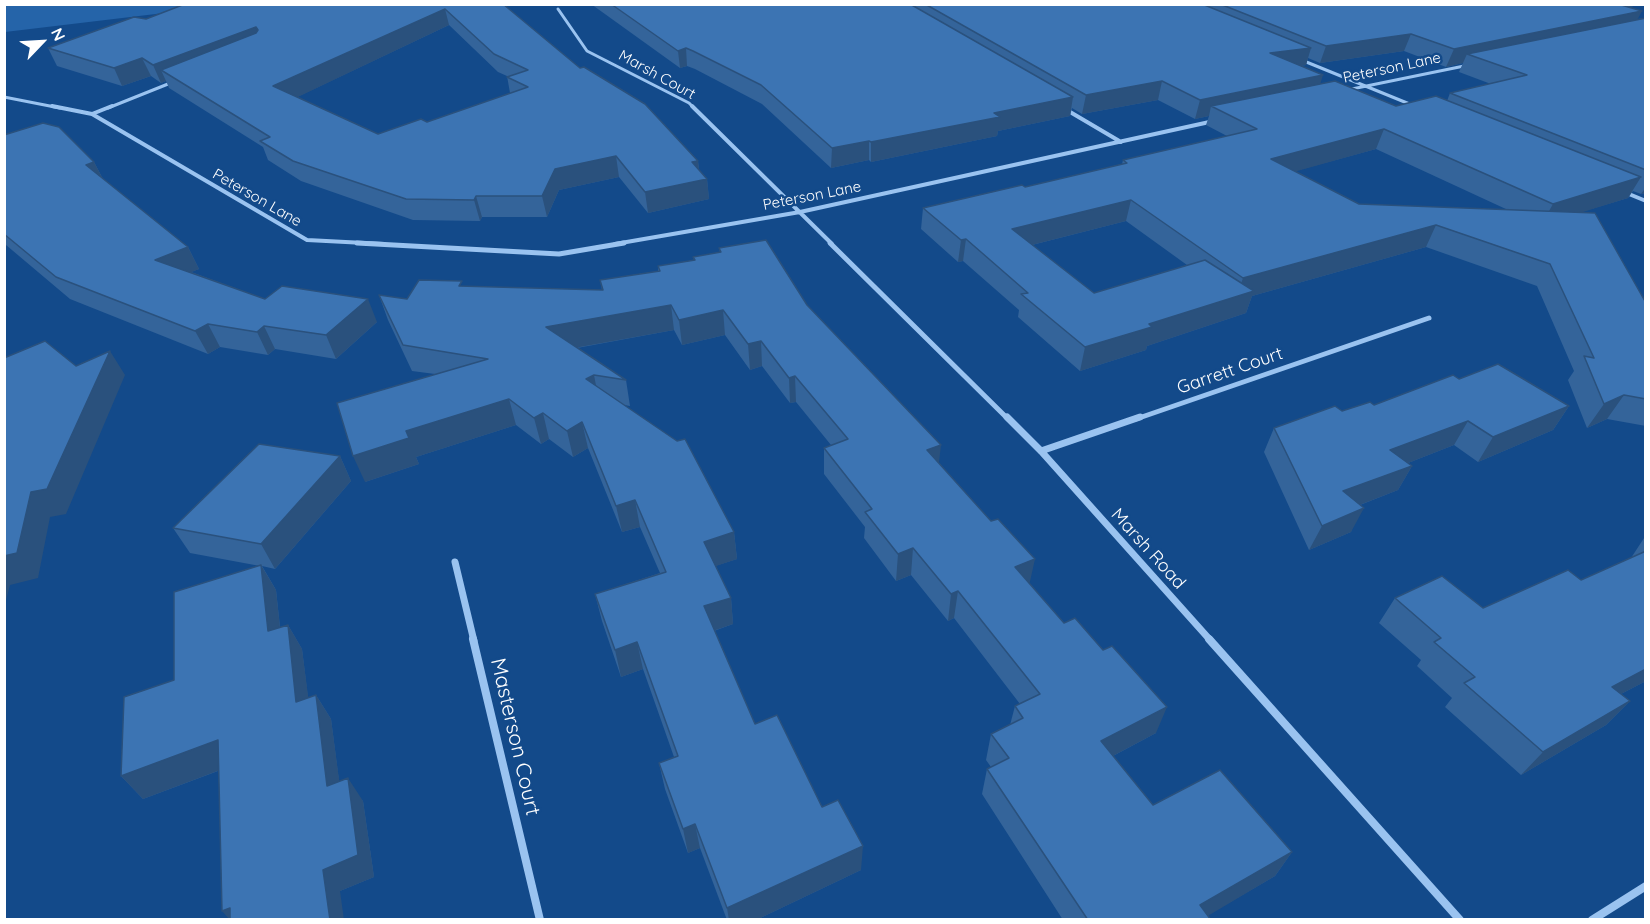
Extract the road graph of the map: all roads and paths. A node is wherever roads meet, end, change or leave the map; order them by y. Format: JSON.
{"nodes":[{"id":1,"x":558,"y":9,"type":"dead end"},
{"id":2,"x":1299,"y":59,"type":"edge"},
{"id":3,"x":1470,"y":65,"type":"edge"},
{"id":4,"x":177,"y":80,"type":"edge"},
{"id":5,"x":1364,"y":86,"type":"junction"},
{"id":6,"x":1341,"y":91,"type":"edge"},
{"id":7,"x":4,"y":97,"type":"edge"},
{"id":8,"x":1060,"y":106,"type":"edge"},
{"id":9,"x":1418,"y":108,"type":"edge"},
{"id":10,"x":92,"y":114,"type":"junction"},
{"id":11,"x":1225,"y":118,"type":"edge"},
{"id":12,"x":1121,"y":142,"type":"junction"},
{"id":13,"x":1613,"y":188,"type":"edge"},
{"id":14,"x":1646,"y":201,"type":"edge"},
{"id":15,"x":800,"y":212,"type":"junction"},
{"id":16,"x":1429,"y":318,"type":"dead end"},
{"id":17,"x":1041,"y":451,"type":"junction"},
{"id":18,"x":455,"y":562,"type":"dead end"},
{"id":19,"x":1646,"y":886,"type":"edge"},
{"id":20,"x":540,"y":920,"type":"edge"},
{"id":21,"x":1460,"y":920,"type":"edge"},
{"id":22,"x":1592,"y":920,"type":"edge"}],
"edges":[{"from":1,"to":15,"type":"street","name":"Marsh Court"},
{"from":2,"to":5,"type":"street"},
{"from":3,"to":5,"type":"street","name":"Peterson Lane"},
{"from":4,"to":10,"type":"street"},
{"from":5,"to":6,"type":"street","name":"Peterson Lane"},
{"from":5,"to":9,"type":"street"},
{"from":7,"to":10,"type":"street","name":"Peterson Lane"},
{"from":8,"to":12,"type":"street"},
{"from":10,"to":15,"type":"street","name":"Peterson Lane"},
{"from":11,"to":12,"type":"street","name":"Peterson Lane"},
{"from":12,"to":15,"type":"street","name":"Peterson Lane"},
{"from":13,"to":14,"type":"street"},
{"from":15,"to":17,"type":"street","name":"Marsh Road"},
{"from":16,"to":17,"type":"street","name":"Garrett Court"},
{"from":17,"to":21,"type":"street","name":"Marsh Road"},
{"from":18,"to":20,"type":"street","name":"Masterson Court"},
{"from":19,"to":22,"type":"street"}]}
